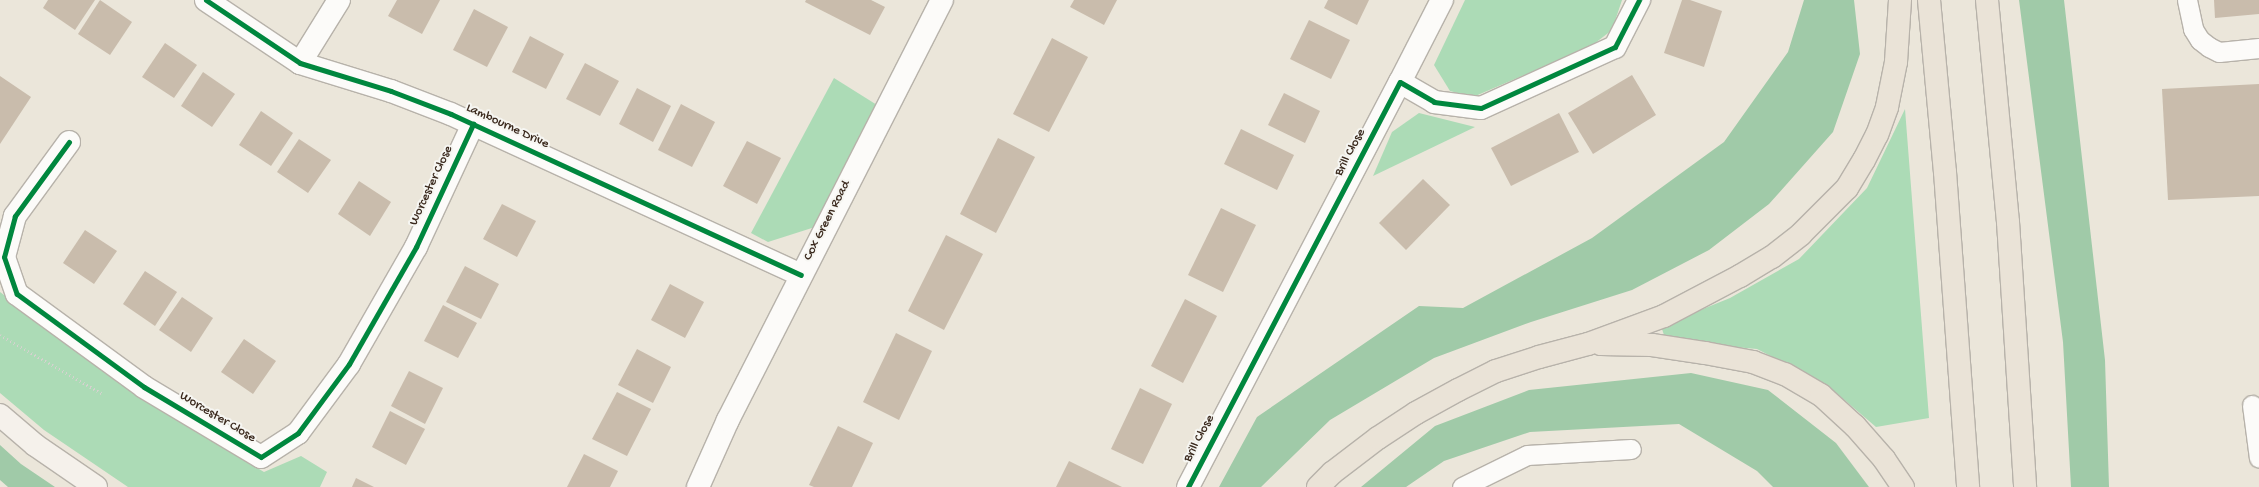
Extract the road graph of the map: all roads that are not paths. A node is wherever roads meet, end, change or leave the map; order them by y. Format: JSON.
{"nodes":[{"id":1,"x":206,"y":0,"type":"edge"},
{"id":2,"x":339,"y":0,"type":"edge"},
{"id":3,"x":942,"y":0,"type":"edge"},
{"id":4,"x":1442,"y":0,"type":"edge"},
{"id":5,"x":1638,"y":0,"type":"edge"},
{"id":6,"x":1900,"y":0,"type":"edge"},
{"id":7,"x":1929,"y":0,"type":"edge"},
{"id":8,"x":1988,"y":0,"type":"edge"},
{"id":9,"x":2187,"y":0,"type":"edge"},
{"id":10,"x":2259,"y":48,"type":"edge"},
{"id":11,"x":300,"y":63,"type":"junction"},
{"id":12,"x":1400,"y":82,"type":"junction"},
{"id":13,"x":473,"y":124,"type":"junction"},
{"id":14,"x":69,"y":142,"type":"dead end"},
{"id":15,"x":801,"y":275,"type":"junction"},
{"id":16,"x":1588,"y":344,"type":"junction"},
{"id":17,"x":2252,"y":405,"type":"dead end"},
{"id":18,"x":0,"y":415,"type":"edge"},
{"id":19,"x":1631,"y":449,"type":"dead end"},
{"id":20,"x":2259,"y":458,"type":"edge"},
{"id":21,"x":96,"y":487,"type":"edge"},
{"id":22,"x":698,"y":487,"type":"edge"},
{"id":23,"x":1188,"y":487,"type":"edge"},
{"id":24,"x":1318,"y":487,"type":"edge"},
{"id":25,"x":1462,"y":487,"type":"edge"},
{"id":26,"x":1903,"y":487,"type":"edge"},
{"id":27,"x":1968,"y":487,"type":"edge"},
{"id":28,"x":2025,"y":487,"type":"edge"}],
"edges":[{"from":1,"to":11,"type":"street","name":"Lambourne Drive"},
{"from":2,"to":11,"type":"street"},
{"from":3,"to":15,"type":"street","name":"Cox Green Road"},
{"from":4,"to":12,"type":"street","name":"Brill Close"},
{"from":5,"to":12,"type":"street"},
{"from":6,"to":16,"type":"highway"},
{"from":7,"to":27,"type":"highway"},
{"from":8,"to":28,"type":"highway"},
{"from":9,"to":10,"type":"lane"},
{"from":11,"to":13,"type":"street","name":"Lambourne Drive"},
{"from":12,"to":23,"type":"street","name":"Brill Close"},
{"from":13,"to":14,"type":"street","name":"Worcester Close"},
{"from":13,"to":15,"type":"street","name":"Lambourne Drive"},
{"from":15,"to":22,"type":"street","name":"Cox Green Road"},
{"from":16,"to":24,"type":"highway"},
{"from":16,"to":26,"type":"highway"},
{"from":17,"to":20,"type":"lane"},
{"from":18,"to":21,"type":"street"},
{"from":19,"to":25,"type":"lane"}]}
